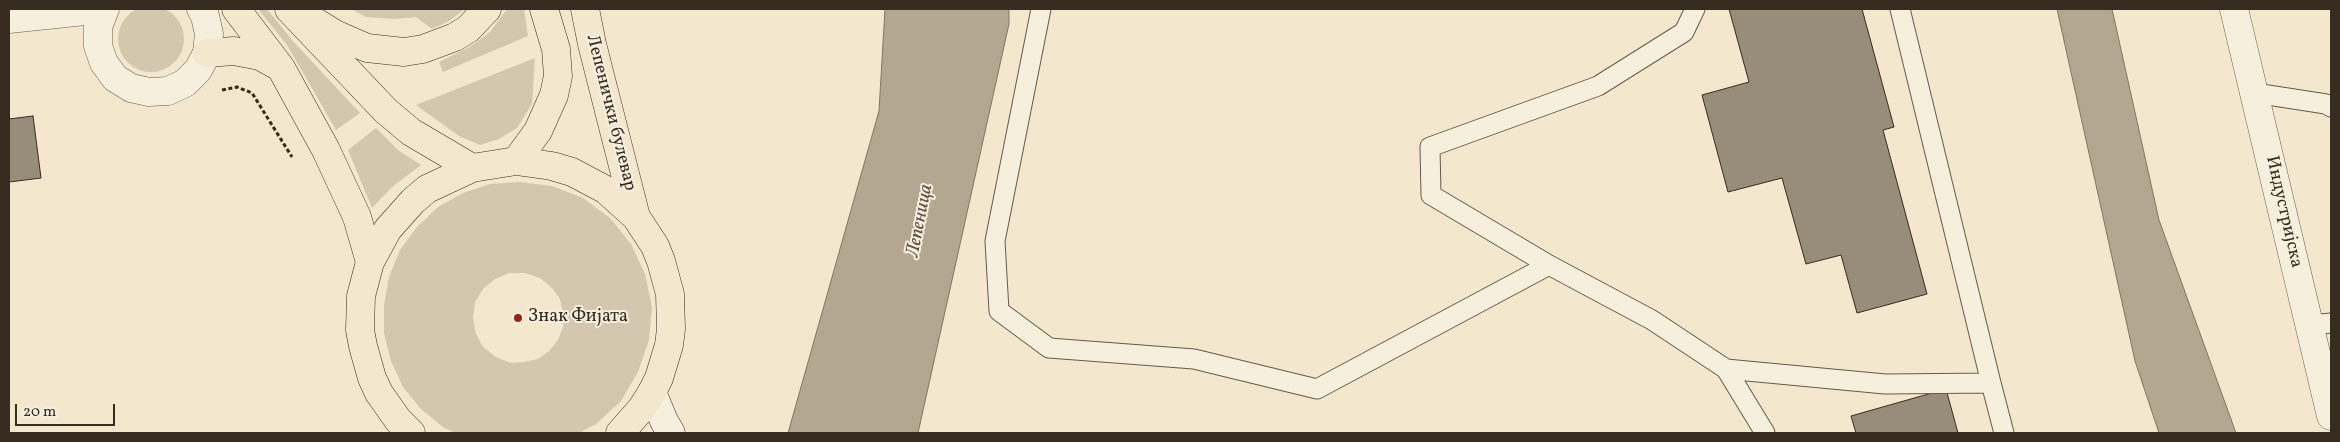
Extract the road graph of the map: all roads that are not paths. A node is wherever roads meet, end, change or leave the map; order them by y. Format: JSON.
{"nodes":[{"id":1,"x":104,"y":9,"type":"edge"},
{"id":2,"x":201,"y":9,"type":"edge"},
{"id":3,"x":236,"y":9,"type":"edge"},
{"id":4,"x":289,"y":9,"type":"edge"},
{"id":5,"x":293,"y":9,"type":"edge"},
{"id":6,"x":487,"y":9,"type":"edge"},
{"id":7,"x":544,"y":9,"type":"edge"},
{"id":8,"x":586,"y":9,"type":"edge"},
{"id":9,"x":1042,"y":9,"type":"edge"},
{"id":10,"x":1695,"y":9,"type":"edge"},
{"id":11,"x":1900,"y":9,"type":"edge"},
{"id":12,"x":2234,"y":9,"type":"edge"},
{"id":13,"x":9,"y":19,"type":"edge"},
{"id":14,"x":207,"y":53,"type":"junction"},
{"id":15,"x":282,"y":68,"type":"junction"},
{"id":16,"x":2255,"y":93,"type":"junction"},
{"id":17,"x":2331,"y":107,"type":"edge"},
{"id":18,"x":516,"y":161,"type":"junction"},
{"id":19,"x":472,"y":168,"type":"junction"},
{"id":20,"x":636,"y":217,"type":"junction"},
{"id":21,"x":370,"y":262,"type":"junction"},
{"id":22,"x":1549,"y":265,"type":"junction"},
{"id":23,"x":2321,"y":324,"type":"edge"},
{"id":24,"x":1726,"y":369,"type":"junction"},
{"id":25,"x":1991,"y":383,"type":"junction"},
{"id":26,"x":652,"y":392,"type":"junction"},
{"id":27,"x":2331,"y":416,"type":"edge"},
{"id":28,"x":411,"y":433,"type":"edge"},
{"id":29,"x":620,"y":433,"type":"edge"},
{"id":30,"x":671,"y":433,"type":"edge"},
{"id":31,"x":1765,"y":433,"type":"edge"},
{"id":32,"x":2004,"y":433,"type":"edge"}],
"edges":[{"from":1,"to":13,"type":"street"},
{"from":1,"to":14,"type":"street"},
{"from":2,"to":14,"type":"street"},
{"from":3,"to":15,"type":"main road"},
{"from":4,"to":19,"type":"main road"},
{"from":5,"to":6,"type":"main road"},
{"from":7,"to":18,"type":"main road","name":"Лепенички булевар"},
{"from":8,"to":20,"type":"main road","name":"Лепенички булевар"},
{"from":9,"to":22,"type":"lane"},
{"from":10,"to":22,"type":"lane"},
{"from":11,"to":25,"type":"lane"},
{"from":12,"to":16,"type":"street","name":"Индустријска"},
{"from":14,"to":15,"type":"main road"},
{"from":15,"to":21,"type":"main road"},
{"from":16,"to":17,"type":"lane"},
{"from":16,"to":23,"type":"street","name":"Индустријска"},
{"from":18,"to":19,"type":"main road"},
{"from":18,"to":20,"type":"main road"},
{"from":19,"to":21,"type":"main road"},
{"from":20,"to":26,"type":"main road"},
{"from":21,"to":28,"type":"main road"},
{"from":22,"to":24,"type":"lane"},
{"from":23,"to":27,"type":"street","name":"Индустријска"},
{"from":24,"to":25,"type":"lane"},
{"from":24,"to":31,"type":"lane"},
{"from":25,"to":32,"type":"lane"},
{"from":26,"to":29,"type":"main road"},
{"from":26,"to":30,"type":"street"}]}
